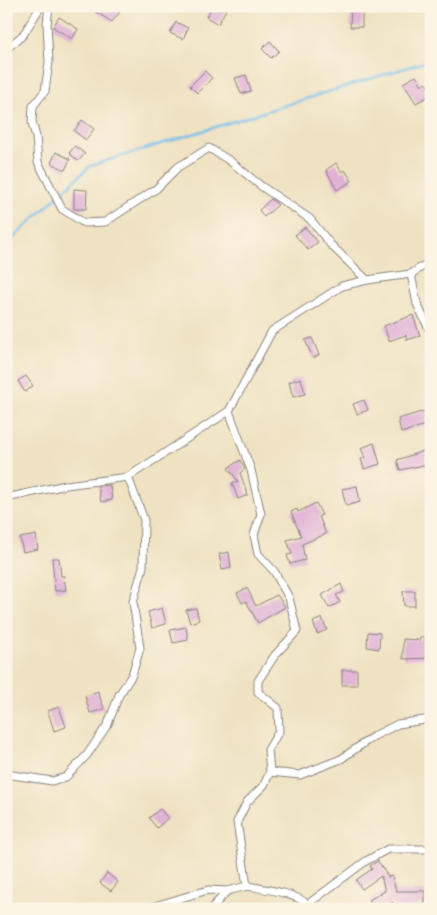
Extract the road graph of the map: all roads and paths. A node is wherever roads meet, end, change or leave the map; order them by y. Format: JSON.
{"nodes":[{"id":1,"x":41,"y":6,"type":"edge"},
{"id":2,"x":49,"y":6,"type":"edge"},
{"id":3,"x":6,"y":49,"type":"edge"},
{"id":4,"x":431,"y":261,"type":"edge"},
{"id":5,"x":411,"y":274,"type":"junction"},
{"id":6,"x":367,"y":280,"type":"junction"},
{"id":7,"x":431,"y":333,"type":"edge"},
{"id":8,"x":229,"y":411,"type":"junction"},
{"id":9,"x":128,"y":477,"type":"junction"},
{"id":10,"x":6,"y":498,"type":"edge"},
{"id":11,"x":431,"y":719,"type":"edge"},
{"id":12,"x":270,"y":772,"type":"junction"},
{"id":13,"x":6,"y":774,"type":"edge"},
{"id":14,"x":431,"y":849,"type":"edge"},
{"id":15,"x":247,"y":886,"type":"junction"},
{"id":16,"x":227,"y":891,"type":"junction"},
{"id":17,"x":310,"y":906,"type":"edge"},
{"id":18,"x":145,"y":909,"type":"edge"},
{"id":19,"x":211,"y":909,"type":"edge"}],
"edges":[{"from":1,"to":3,"type":"street"},
{"from":2,"to":6,"type":"street"},
{"from":4,"to":5,"type":"street"},
{"from":5,"to":6,"type":"street"},
{"from":5,"to":7,"type":"street"},
{"from":6,"to":8,"type":"street"},
{"from":8,"to":9,"type":"street"},
{"from":8,"to":12,"type":"street"},
{"from":9,"to":10,"type":"street"},
{"from":9,"to":13,"type":"street"},
{"from":11,"to":12,"type":"street"},
{"from":12,"to":15,"type":"street"},
{"from":14,"to":17,"type":"street"},
{"from":15,"to":16,"type":"street"},
{"from":15,"to":17,"type":"street"},
{"from":16,"to":18,"type":"street"},
{"from":16,"to":19,"type":"street"}]}
